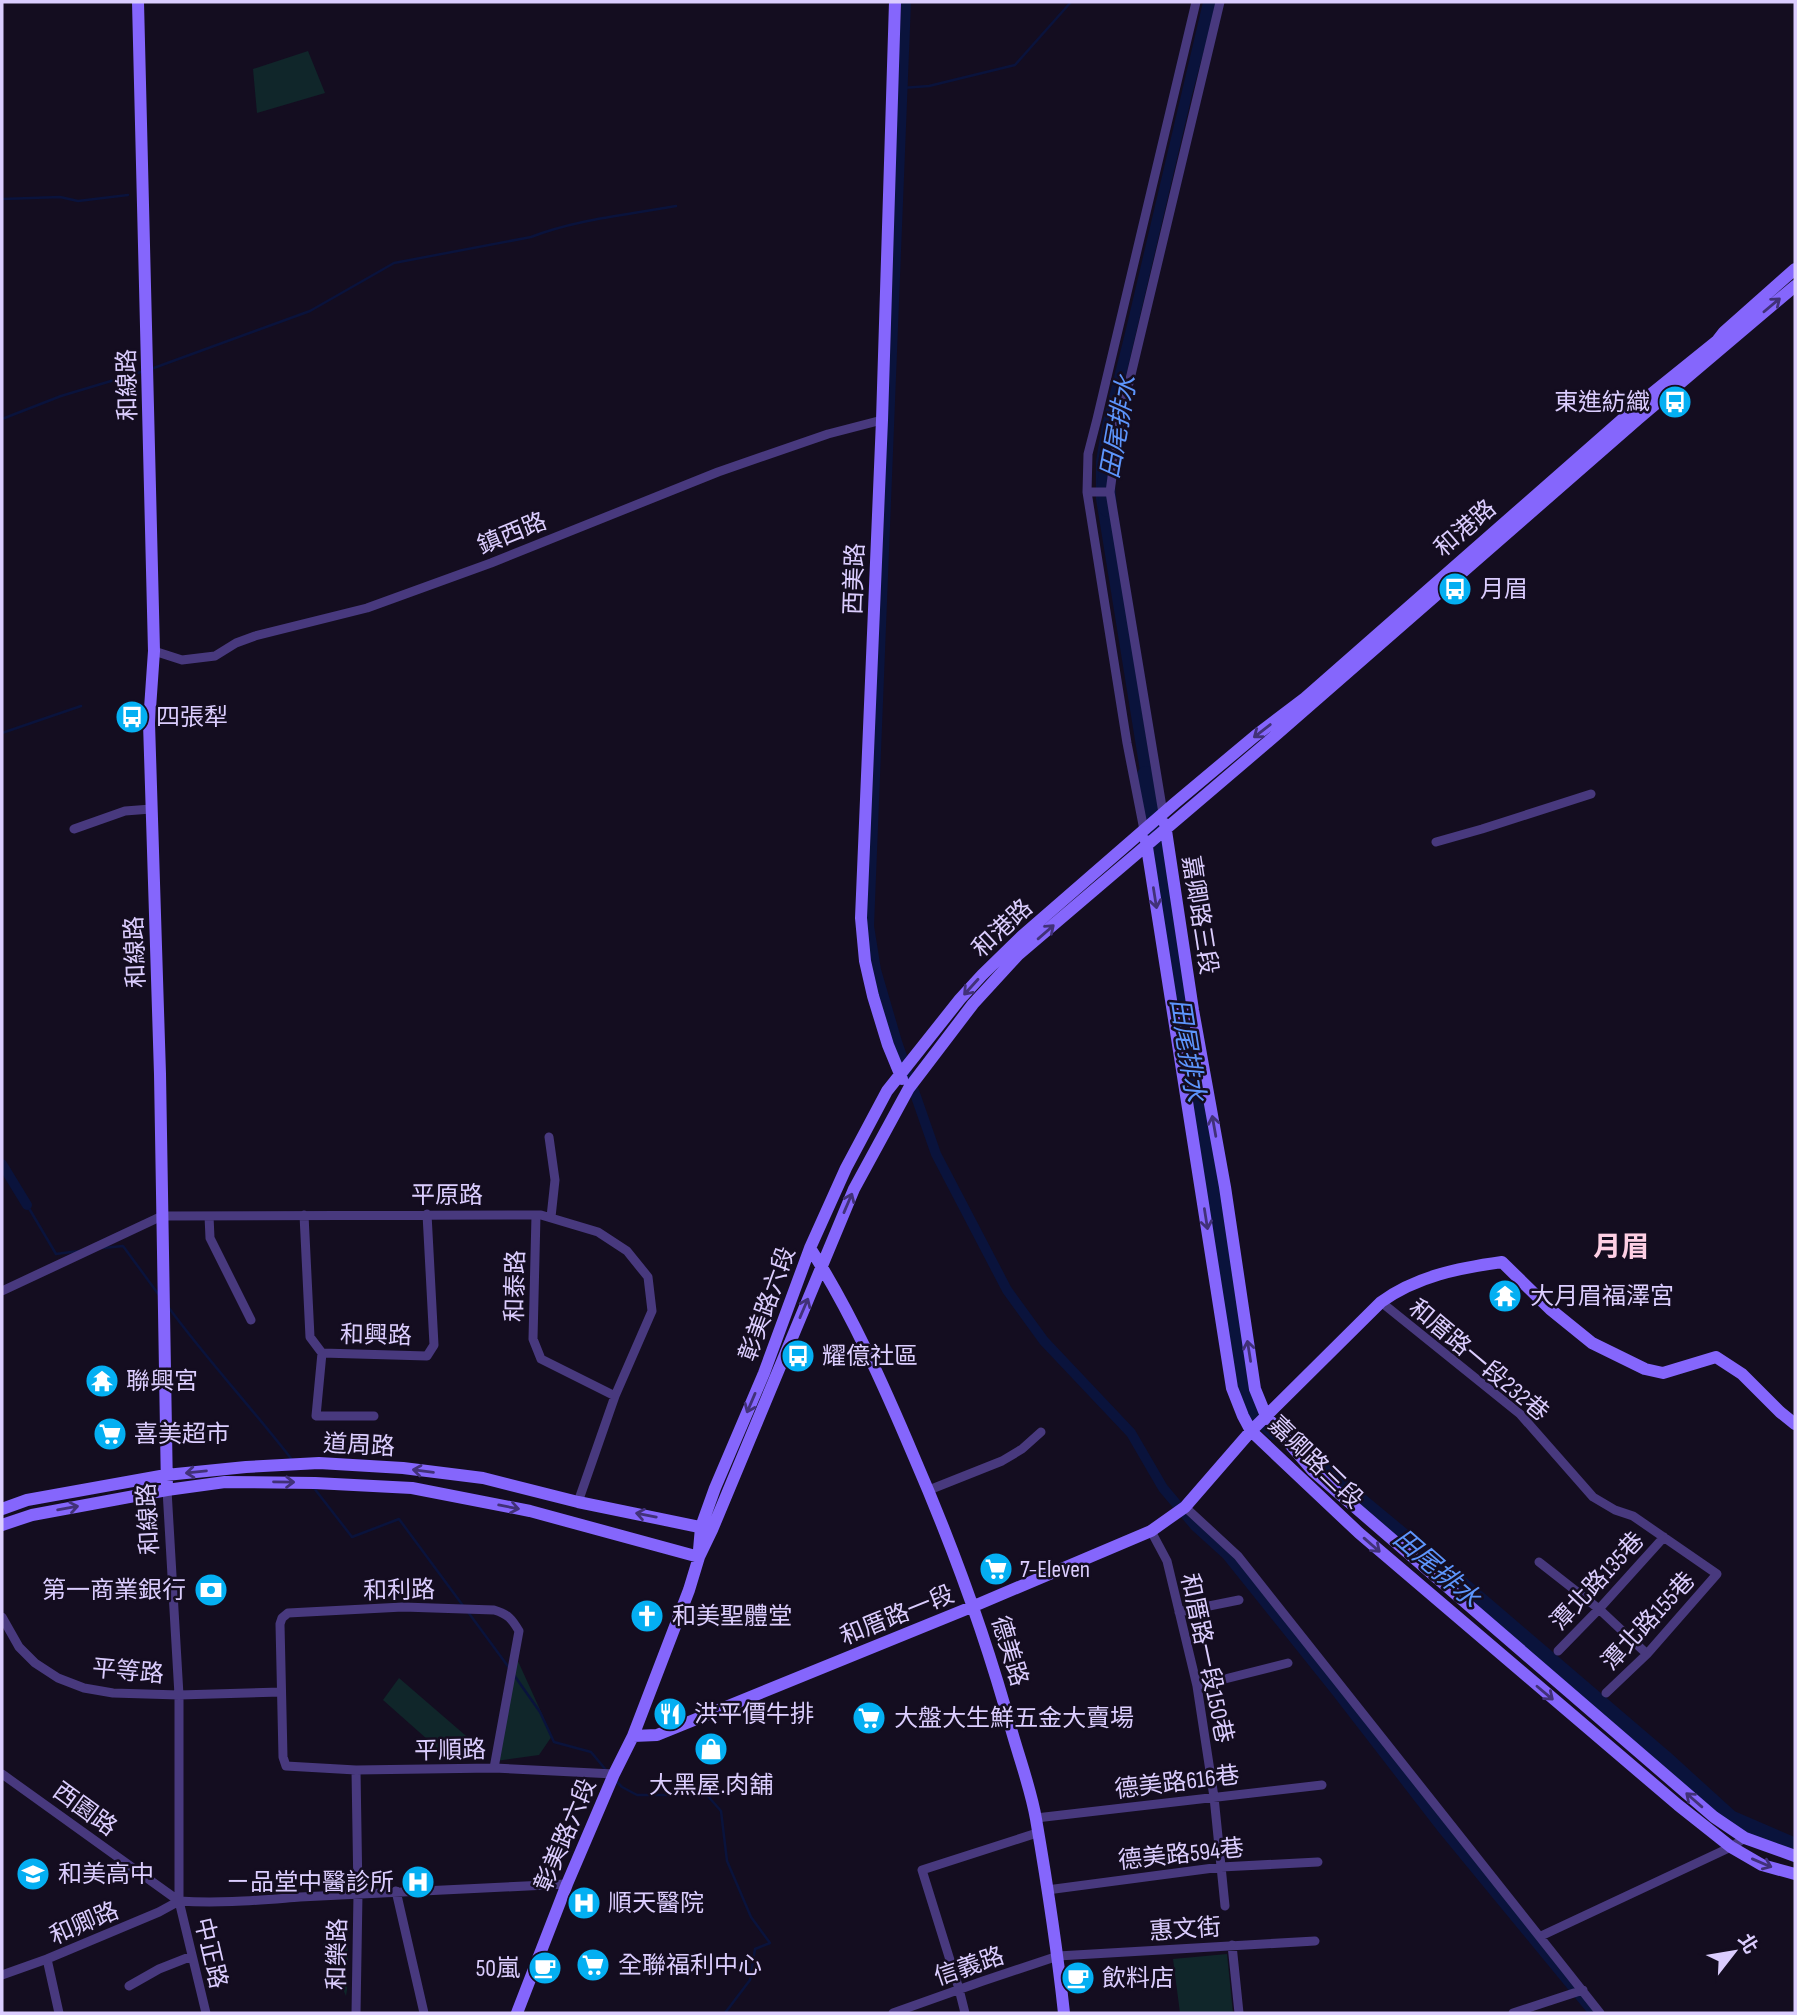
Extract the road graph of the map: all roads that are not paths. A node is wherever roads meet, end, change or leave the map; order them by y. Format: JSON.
{"nodes":[{"id":1,"x":138,"y":2,"type":"edge"},
{"id":2,"x":895,"y":2,"type":"edge"},
{"id":3,"x":1196,"y":2,"type":"edge"},
{"id":4,"x":1220,"y":2,"type":"edge"},
{"id":5,"x":1795,"y":269,"type":"edge"},
{"id":6,"x":1795,"y":286,"type":"edge"},
{"id":7,"x":882,"y":420,"type":"junction"},
{"id":8,"x":1087,"y":492,"type":"junction"},
{"id":9,"x":1110,"y":492,"type":"junction"},
{"id":10,"x":153,"y":651,"type":"junction"},
{"id":11,"x":1591,"y":794,"type":"dead end"},
{"id":12,"x":152,"y":809,"type":"junction"},
{"id":13,"x":1161,"y":815,"type":"junction"},
{"id":14,"x":74,"y":829,"type":"dead end"},
{"id":15,"x":1165,"y":830,"type":"junction"},
{"id":16,"x":1148,"y":836,"type":"junction"},
{"id":17,"x":1436,"y":842,"type":"dead end"},
{"id":18,"x":899,"y":1076,"type":"junction"},
{"id":19,"x":909,"y":1087,"type":"junction"},
{"id":20,"x":549,"y":1137,"type":"dead end"},
{"id":21,"x":846,"y":1168,"type":"junction"},
{"id":22,"x":861,"y":1176,"type":"junction"},
{"id":23,"x":427,"y":1214,"type":"junction"},
{"id":24,"x":536,"y":1215,"type":"junction"},
{"id":25,"x":162,"y":1216,"type":"junction"},
{"id":26,"x":209,"y":1216,"type":"junction"},
{"id":27,"x":303,"y":1216,"type":"junction"},
{"id":28,"x":551,"y":1217,"type":"junction"},
{"id":29,"x":810,"y":1248,"type":"junction"},
{"id":30,"x":822,"y":1266,"type":"junction"},
{"id":31,"x":2,"y":1291,"type":"edge"},
{"id":32,"x":1381,"y":1303,"type":"junction"},
{"id":33,"x":251,"y":1320,"type":"dead end"},
{"id":34,"x":322,"y":1353,"type":"junction"},
{"id":35,"x":615,"y":1396,"type":"junction"},
{"id":36,"x":374,"y":1416,"type":"dead end"},
{"id":37,"x":1258,"y":1424,"type":"junction"},
{"id":38,"x":1795,"y":1424,"type":"edge"},
{"id":39,"x":1041,"y":1432,"type":"dead end"},
{"id":40,"x":166,"y":1475,"type":"junction"},
{"id":41,"x":167,"y":1490,"type":"junction"},
{"id":42,"x":929,"y":1490,"type":"junction"},
{"id":43,"x":578,"y":1502,"type":"junction"},
{"id":44,"x":1185,"y":1507,"type":"junction"},
{"id":45,"x":2,"y":1509,"type":"edge"},
{"id":46,"x":2,"y":1525,"type":"edge"},
{"id":47,"x":707,"y":1529,"type":"junction"},
{"id":48,"x":1151,"y":1531,"type":"junction"},
{"id":49,"x":1664,"y":1537,"type":"junction"},
{"id":50,"x":699,"y":1557,"type":"junction"},
{"id":51,"x":1539,"y":1562,"type":"dead end"},
{"id":52,"x":1717,"y":1574,"type":"joint"},
{"id":53,"x":1239,"y":1600,"type":"dead end"},
{"id":54,"x":974,"y":1606,"type":"junction"},
{"id":55,"x":1599,"y":1609,"type":"junction"},
{"id":56,"x":1180,"y":1612,"type":"junction"},
{"id":57,"x":2,"y":1617,"type":"edge"},
{"id":58,"x":1558,"y":1651,"type":"dead end"},
{"id":59,"x":1647,"y":1654,"type":"junction"},
{"id":60,"x":1288,"y":1663,"type":"dead end"},
{"id":61,"x":1197,"y":1686,"type":"junction"},
{"id":62,"x":281,"y":1692,"type":"junction"},
{"id":63,"x":1606,"y":1693,"type":"dead end"},
{"id":64,"x":179,"y":1695,"type":"junction"},
{"id":65,"x":633,"y":1736,"type":"junction"},
{"id":66,"x":286,"y":1766,"type":"joint"},
{"id":67,"x":494,"y":1768,"type":"junction"},
{"id":68,"x":356,"y":1770,"type":"junction"},
{"id":69,"x":2,"y":1773,"type":"edge"},
{"id":70,"x":614,"y":1774,"type":"junction"},
{"id":71,"x":1322,"y":1785,"type":"dead end"},
{"id":72,"x":1214,"y":1797,"type":"junction"},
{"id":73,"x":1036,"y":1818,"type":"junction"},
{"id":74,"x":1037,"y":1833,"type":"junction"},
{"id":75,"x":1745,"y":1838,"type":"junction"},
{"id":76,"x":1731,"y":1847,"type":"junction"},
{"id":77,"x":1795,"y":1856,"type":"edge"},
{"id":78,"x":1318,"y":1862,"type":"dead end"},
{"id":79,"x":1220,"y":1867,"type":"junction"},
{"id":80,"x":1795,"y":1874,"type":"edge"},
{"id":81,"x":567,"y":1884,"type":"junction"},
{"id":82,"x":1047,"y":1890,"type":"junction"},
{"id":83,"x":396,"y":1892,"type":"junction"},
{"id":84,"x":358,"y":1894,"type":"junction"},
{"id":85,"x":179,"y":1901,"type":"junction"},
{"id":86,"x":1225,"y":1906,"type":"dead end"},
{"id":87,"x":1541,"y":1936,"type":"junction"},
{"id":88,"x":1315,"y":1941,"type":"dead end"},
{"id":89,"x":1232,"y":1945,"type":"junction"},
{"id":90,"x":192,"y":1955,"type":"junction"},
{"id":91,"x":1058,"y":1956,"type":"junction"},
{"id":92,"x":47,"y":1959,"type":"junction"},
{"id":93,"x":2,"y":1975,"type":"edge"},
{"id":94,"x":128,"y":1986,"type":"dead end"},
{"id":95,"x":959,"y":1989,"type":"junction"},
{"id":96,"x":1583,"y":1990,"type":"junction"},
{"id":97,"x":59,"y":2013,"type":"edge"},
{"id":98,"x":206,"y":2013,"type":"edge"},
{"id":99,"x":356,"y":2013,"type":"edge"},
{"id":100,"x":424,"y":2013,"type":"edge"},
{"id":101,"x":517,"y":2013,"type":"edge"},
{"id":102,"x":894,"y":2013,"type":"edge"},
{"id":103,"x":965,"y":2013,"type":"edge"},
{"id":104,"x":1064,"y":2013,"type":"edge"},
{"id":105,"x":1239,"y":2013,"type":"edge"},
{"id":106,"x":1513,"y":2013,"type":"edge"},
{"id":107,"x":1600,"y":2013,"type":"edge"}],
"edges":[{"from":1,"to":10,"type":"street","name":"和線路"},
{"from":2,"to":7,"type":"street","name":"西美路"},
{"from":3,"to":8,"type":"street"},
{"from":4,"to":9,"type":"street"},
{"from":5,"to":13,"type":"street","name":"和港路","one_way":true},
{"from":15,"to":6,"type":"street","name":"和港路","one_way":true},
{"from":7,"to":10,"type":"street","name":"鎮西路"},
{"from":7,"to":18,"type":"street","name":"西美路"},
{"from":8,"to":9,"type":"street"},
{"from":8,"to":16,"type":"street"},
{"from":9,"to":13,"type":"street"},
{"from":10,"to":12,"type":"street","name":"和線路"},
{"from":11,"to":17,"type":"street"},
{"from":12,"to":14,"type":"street"},
{"from":12,"to":25,"type":"street","name":"和線路"},
{"from":13,"to":15,"type":"street","name":"嘉卿路三段"},
{"from":13,"to":16,"type":"street","name":"和港路"},
{"from":15,"to":16,"type":"street","name":"和港路"},
{"from":37,"to":15,"type":"street","name":"嘉卿路三段","one_way":true},
{"from":16,"to":18,"type":"street","name":"和港路","one_way":true},
{"from":19,"to":16,"type":"street","name":"和港路","one_way":true},
{"from":16,"to":37,"type":"street","name":"嘉卿路三段","one_way":true},
{"from":18,"to":19,"type":"street","name":"西美路"},
{"from":18,"to":21,"type":"street","name":"彰美路六段"},
{"from":19,"to":22,"type":"street","name":"彰美路六段"},
{"from":20,"to":28,"type":"street"},
{"from":21,"to":22,"type":"street"},
{"from":21,"to":29,"type":"street","name":"彰美路六段"},
{"from":30,"to":22,"type":"street","name":"彰美路六段","one_way":true},
{"from":23,"to":24,"type":"street","name":"平原路"},
{"from":23,"to":27,"type":"street","name":"平原路"},
{"from":23,"to":34,"type":"street","name":"和興路"},
{"from":24,"to":28,"type":"street","name":"平原路"},
{"from":24,"to":35,"type":"street","name":"和泰路"},
{"from":25,"to":26,"type":"street","name":"平原路"},
{"from":25,"to":31,"type":"street","name":"平原路"},
{"from":25,"to":40,"type":"street","name":"和線路"},
{"from":26,"to":27,"type":"street","name":"平原路"},
{"from":26,"to":33,"type":"street"},
{"from":27,"to":34,"type":"street","name":"和興路"},
{"from":28,"to":35,"type":"street","name":"平原路"},
{"from":29,"to":30,"type":"street","name":"德美路"},
{"from":29,"to":47,"type":"street","name":"彰美路六段","one_way":true},
{"from":30,"to":42,"type":"street","name":"德美路"},
{"from":47,"to":30,"type":"street","name":"彰美路六段","one_way":true},
{"from":32,"to":37,"type":"street","name":"和厝路一段"},
{"from":32,"to":38,"type":"street","name":"和厝路一段"},
{"from":32,"to":49,"type":"street","name":"和厝路一段232巷"},
{"from":34,"to":36,"type":"street"},
{"from":35,"to":43,"type":"street","name":"平原路"},
{"from":37,"to":44,"type":"street","name":"和厝路一段"},
{"from":75,"to":37,"type":"street","name":"嘉卿路三段","one_way":true},
{"from":37,"to":76,"type":"street","name":"嘉卿路三段","one_way":true},
{"from":39,"to":42,"type":"street"},
{"from":40,"to":41,"type":"street","name":"和線路"},
{"from":43,"to":40,"type":"street","name":"道周路","one_way":true},
{"from":40,"to":45,"type":"street","name":"道周路"},
{"from":46,"to":41,"type":"street","name":"道周路","one_way":true},
{"from":41,"to":50,"type":"street","name":"道周路","one_way":true},
{"from":41,"to":64,"type":"street","name":"和線路"},
{"from":42,"to":54,"type":"street","name":"德美路"},
{"from":47,"to":43,"type":"street","name":"道周路","one_way":true},
{"from":44,"to":48,"type":"street","name":"和厝路一段"},
{"from":44,"to":87,"type":"street"},
{"from":47,"to":50,"type":"street","name":"彰美路六段"},
{"from":48,"to":54,"type":"street","name":"和厝路一段"},
{"from":48,"to":56,"type":"street","name":"和厝路一段150巷"},
{"from":49,"to":52,"type":"street","name":"和厝路一段232巷"},
{"from":49,"to":55,"type":"street","name":"潭北路135巷"},
{"from":50,"to":65,"type":"street","name":"彰美路六段"},
{"from":51,"to":55,"type":"street"},
{"from":52,"to":59,"type":"street","name":"潭北路155巷"},
{"from":53,"to":56,"type":"street"},
{"from":54,"to":65,"type":"street","name":"和厝路一段"},
{"from":54,"to":73,"type":"street","name":"德美路"},
{"from":55,"to":58,"type":"street","name":"潭北路135巷"},
{"from":55,"to":59,"type":"street"},
{"from":56,"to":61,"type":"street","name":"和厝路一段150巷"},
{"from":57,"to":64,"type":"street","name":"平等路"},
{"from":59,"to":63,"type":"street","name":"潭北路155巷"},
{"from":60,"to":61,"type":"street"},
{"from":61,"to":72,"type":"street","name":"和厝路一段150巷"},
{"from":62,"to":64,"type":"street","name":"平等路"},
{"from":62,"to":66,"type":"street","name":"和利路"},
{"from":62,"to":67,"type":"street","name":"和利路"},
{"from":64,"to":85,"type":"street","name":"和線路"},
{"from":65,"to":70,"type":"street","name":"彰美路六段"},
{"from":66,"to":68,"type":"street","name":"平順路"},
{"from":67,"to":68,"type":"street","name":"平順路"},
{"from":67,"to":70,"type":"street","name":"平順路"},
{"from":68,"to":84,"type":"street","name":"和樂路"},
{"from":69,"to":85,"type":"street","name":"西園路"},
{"from":70,"to":81,"type":"street","name":"彰美路六段"},
{"from":71,"to":72,"type":"street","name":"德美路616巷"},
{"from":72,"to":73,"type":"street","name":"德美路616巷"},
{"from":72,"to":79,"type":"street","name":"和厝路一段150巷"},
{"from":73,"to":74,"type":"street","name":"德美路"},
{"from":74,"to":82,"type":"street","name":"德美路"},
{"from":74,"to":95,"type":"street"},
{"from":75,"to":76,"type":"street"},
{"from":75,"to":77,"type":"street","name":"嘉卿路三段"},
{"from":76,"to":80,"type":"street","name":"嘉卿路三段","one_way":true},
{"from":76,"to":87,"type":"street"},
{"from":78,"to":79,"type":"street","name":"德美路594巷"},
{"from":79,"to":82,"type":"street","name":"德美路594巷"},
{"from":79,"to":86,"type":"street","name":"和厝路一段150巷"},
{"from":81,"to":83,"type":"street"},
{"from":81,"to":101,"type":"street","name":"彰美路六段"},
{"from":82,"to":91,"type":"street","name":"德美路"},
{"from":83,"to":84,"type":"street"},
{"from":83,"to":100,"type":"street"},
{"from":84,"to":85,"type":"street"},
{"from":84,"to":99,"type":"street","name":"和樂路"},
{"from":85,"to":90,"type":"street","name":"中正路"},
{"from":85,"to":92,"type":"street","name":"和卿路"},
{"from":87,"to":96,"type":"street"},
{"from":88,"to":89,"type":"street","name":"惠文街"},
{"from":89,"to":91,"type":"street","name":"惠文街"},
{"from":89,"to":105,"type":"street"},
{"from":90,"to":94,"type":"street"},
{"from":90,"to":98,"type":"street","name":"中正路"},
{"from":91,"to":95,"type":"street","name":"信義路"},
{"from":91,"to":104,"type":"street","name":"德美路"},
{"from":92,"to":93,"type":"street","name":"和卿路"},
{"from":92,"to":97,"type":"street"},
{"from":95,"to":102,"type":"street","name":"信義路"},
{"from":95,"to":103,"type":"street"},
{"from":96,"to":106,"type":"street"},
{"from":96,"to":107,"type":"street"}]}
